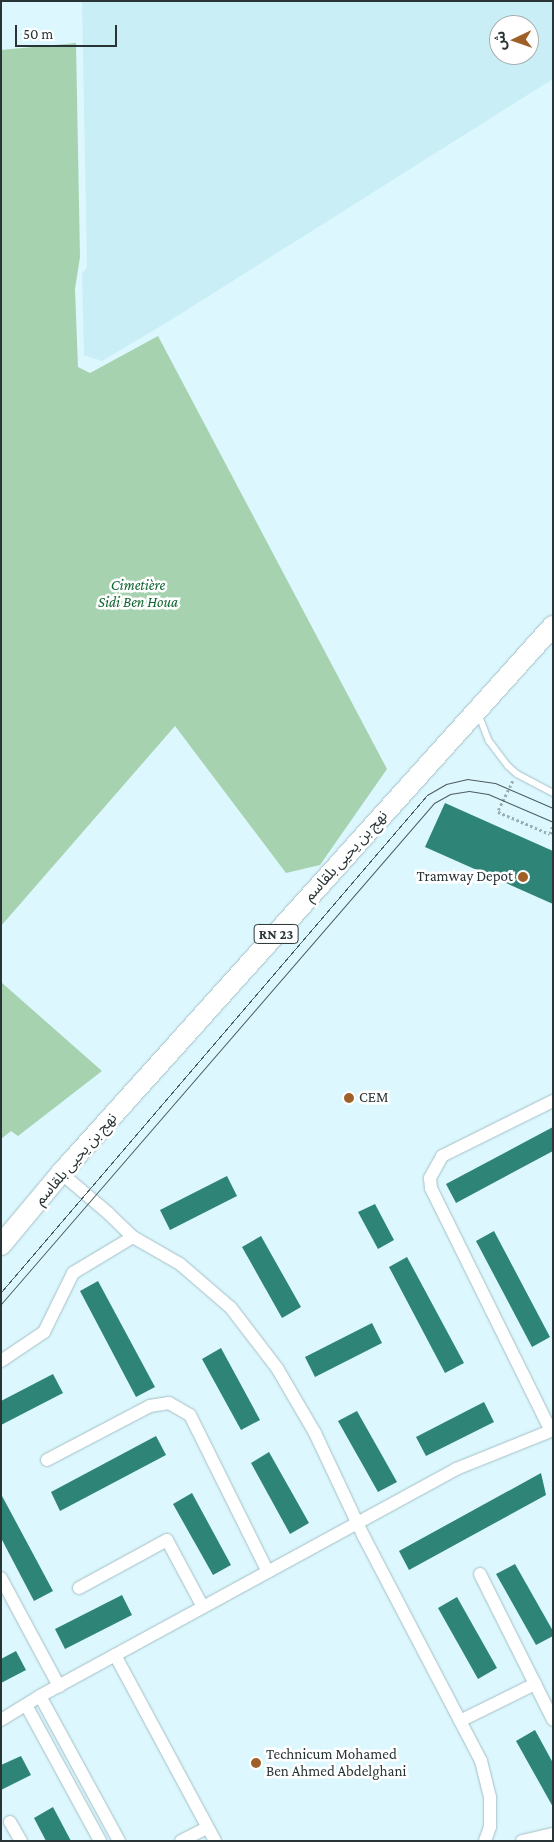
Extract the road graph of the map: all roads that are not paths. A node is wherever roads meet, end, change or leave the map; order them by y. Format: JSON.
{"nodes":[{"id":1,"x":553,"y":626,"type":"edge"},
{"id":2,"x":477,"y":710,"type":"junction"},
{"id":3,"x":553,"y":793,"type":"edge"},
{"id":4,"x":553,"y":1101,"type":"edge"},
{"id":5,"x":61,"y":1174,"type":"junction"},
{"id":6,"x":133,"y":1237,"type":"junction"},
{"id":7,"x":1,"y":1245,"type":"edge"},
{"id":8,"x":1,"y":1361,"type":"edge"},
{"id":9,"x":552,"y":1431,"type":"edge"},
{"id":10,"x":47,"y":1460,"type":"dead end"},
{"id":11,"x":358,"y":1523,"type":"junction"},
{"id":12,"x":268,"y":1572,"type":"junction"},
{"id":13,"x":480,"y":1574,"type":"dead end"},
{"id":14,"x":1,"y":1578,"type":"edge"},
{"id":15,"x":79,"y":1588,"type":"dead end"},
{"id":16,"x":203,"y":1607,"type":"junction"},
{"id":17,"x":115,"y":1655,"type":"junction"},
{"id":18,"x":535,"y":1684,"type":"junction"},
{"id":19,"x":59,"y":1686,"type":"junction"},
{"id":20,"x":40,"y":1696,"type":"junction"},
{"id":21,"x":26,"y":1704,"type":"junction"},
{"id":22,"x":1,"y":1720,"type":"edge"},
{"id":23,"x":553,"y":1720,"type":"edge"},
{"id":24,"x":460,"y":1721,"type":"junction"},
{"id":25,"x":10,"y":1822,"type":"dead end"},
{"id":26,"x":207,"y":1828,"type":"junction"},
{"id":27,"x":553,"y":1834,"type":"edge"},
{"id":28,"x":21,"y":1841,"type":"edge"},
{"id":29,"x":100,"y":1841,"type":"edge"},
{"id":30,"x":119,"y":1841,"type":"edge"},
{"id":31,"x":181,"y":1841,"type":"edge"},
{"id":32,"x":214,"y":1841,"type":"edge"},
{"id":33,"x":486,"y":1841,"type":"edge"},
{"id":34,"x":522,"y":1841,"type":"edge"}],
"edges":[{"from":1,"to":2,"type":"main road","name":"نهج بن يحيى بلقاسم","number":"RN 23"},
{"from":2,"to":3,"type":"lane"},
{"from":2,"to":5,"type":"main road","name":"نهج بن يحيى بلقاسم","number":"RN 23"},
{"from":4,"to":9,"type":"street"},
{"from":5,"to":6,"type":"street"},
{"from":5,"to":7,"type":"main road","name":"نهج بن يحيى بلقاسم","number":"RN 23"},
{"from":6,"to":8,"type":"street"},
{"from":6,"to":11,"type":"street"},
{"from":9,"to":11,"type":"street"},
{"from":10,"to":12,"type":"street"},
{"from":11,"to":12,"type":"street"},
{"from":11,"to":24,"type":"street"},
{"from":12,"to":16,"type":"street"},
{"from":13,"to":18,"type":"street"},
{"from":14,"to":19,"type":"street"},
{"from":15,"to":16,"type":"street"},
{"from":16,"to":17,"type":"street"},
{"from":17,"to":19,"type":"street"},
{"from":17,"to":26,"type":"street"},
{"from":18,"to":23,"type":"street"},
{"from":18,"to":24,"type":"street"},
{"from":19,"to":20,"type":"street"},
{"from":20,"to":21,"type":"street"},
{"from":20,"to":30,"type":"street"},
{"from":21,"to":22,"type":"street"},
{"from":21,"to":29,"type":"street"},
{"from":24,"to":33,"type":"street"},
{"from":25,"to":28,"type":"street"},
{"from":26,"to":31,"type":"street"},
{"from":26,"to":32,"type":"street"},
{"from":27,"to":34,"type":"street"}]}
